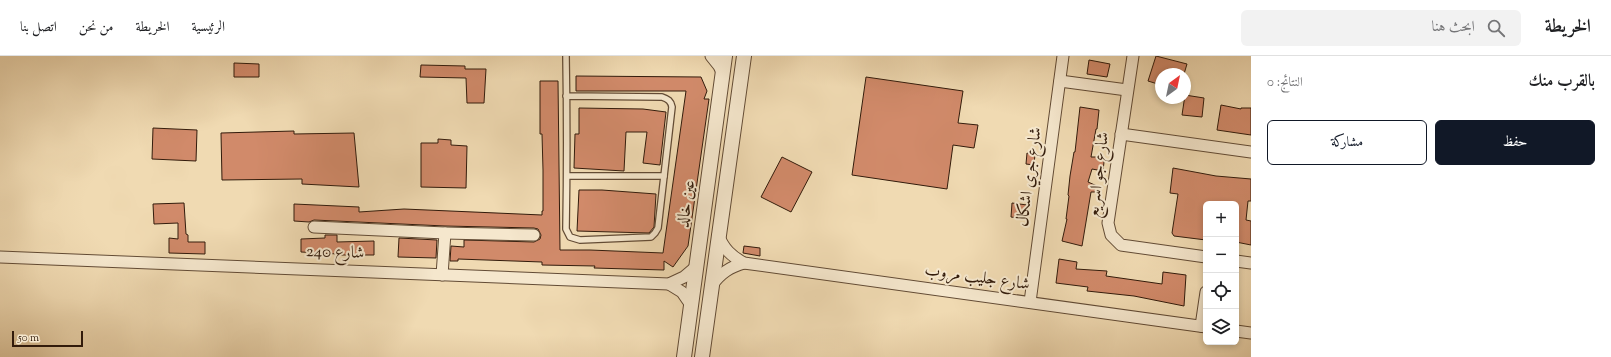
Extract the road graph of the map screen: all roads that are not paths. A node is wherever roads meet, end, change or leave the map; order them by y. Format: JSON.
{"nodes":[{"id":1,"x":566,"y":56,"type":"edge"},
{"id":2,"x":710,"y":56,"type":"edge"},
{"id":3,"x":725,"y":56,"type":"edge"},
{"id":4,"x":744,"y":56,"type":"edge"},
{"id":5,"x":1063,"y":56,"type":"edge"},
{"id":6,"x":1132,"y":56,"type":"edge"},
{"id":7,"x":723,"y":74,"type":"junction"},
{"id":8,"x":1060,"y":81,"type":"junction"},
{"id":9,"x":1127,"y":90,"type":"junction"},
{"id":10,"x":566,"y":96,"type":"junction"},
{"id":11,"x":1121,"y":134,"type":"junction"},
{"id":12,"x":1251,"y":152,"type":"edge"},
{"id":13,"x":567,"y":176,"type":"junction"},
{"id":14,"x":664,"y":176,"type":"junction"},
{"id":15,"x":314,"y":227,"type":"dead end"},
{"id":16,"x":445,"y":233,"type":"junction"},
{"id":17,"x":534,"y":235,"type":"dead end"},
{"id":18,"x":718,"y":235,"type":"junction"},
{"id":19,"x":0,"y":257,"type":"edge"},
{"id":20,"x":1203,"y":257,"type":"edge"},
{"id":21,"x":1239,"y":261,"type":"edge"},
{"id":22,"x":744,"y":263,"type":"junction"},
{"id":23,"x":1251,"y":263,"type":"edge"},
{"id":24,"x":697,"y":266,"type":"junction"},
{"id":25,"x":442,"y":274,"type":"junction"},
{"id":26,"x":669,"y":284,"type":"junction"},
{"id":27,"x":712,"y":285,"type":"junction"},
{"id":28,"x":1030,"y":302,"type":"junction"},
{"id":29,"x":691,"y":305,"type":"junction"},
{"id":30,"x":1203,"y":326,"type":"edge"},
{"id":31,"x":1239,"y":331,"type":"edge"},
{"id":32,"x":1251,"y":333,"type":"edge"},
{"id":33,"x":684,"y":357,"type":"edge"},
{"id":34,"x":702,"y":357,"type":"edge"}],
"edges":[{"from":1,"to":10,"type":"lane"},
{"from":2,"to":7,"type":"street"},
{"from":3,"to":7,"type":"street","name":"عين خالد"},
{"from":4,"to":18,"type":"street","name":"عين خالد"},
{"from":5,"to":8,"type":"street","name":"شارع جري اشكال"},
{"from":6,"to":9,"type":"street","name":"شارع جو اسريع"},
{"from":7,"to":24,"type":"street","name":"عين خالد"},
{"from":8,"to":9,"type":"street"},
{"from":8,"to":28,"type":"street","name":"شارع جري اشكال"},
{"from":9,"to":11,"type":"street","name":"شارع جو اسريع"},
{"from":10,"to":13,"type":"lane"},
{"from":10,"to":14,"type":"lane"},
{"from":11,"to":12,"type":"street"},
{"from":11,"to":20,"type":"street","name":"شارع جو اسريع"},
{"from":13,"to":14,"type":"lane"},
{"from":13,"to":14,"type":"lane"},
{"from":15,"to":16,"type":"street"},
{"from":16,"to":17,"type":"street"},
{"from":16,"to":25,"type":"street"},
{"from":18,"to":22,"type":"street","name":"شارع جليب مروب"},
{"from":18,"to":27,"type":"street","name":"عين خالد"},
{"from":19,"to":25,"type":"street","name":"شارع 240"},
{"from":21,"to":23,"type":"street"},
{"from":22,"to":27,"type":"street","name":"شارع جليب مروب"},
{"from":22,"to":28,"type":"street","name":"شارع جليب مروب"},
{"from":24,"to":26,"type":"street"},
{"from":24,"to":29,"type":"street","name":"عين خالد"},
{"from":25,"to":26,"type":"street","name":"شارع 240"},
{"from":26,"to":29,"type":"street"},
{"from":27,"to":34,"type":"street","name":"عين خالد"},
{"from":28,"to":30,"type":"street","name":"شارع جليب مروب"},
{"from":29,"to":33,"type":"street","name":"عين خالد"},
{"from":31,"to":32,"type":"street"}]}
